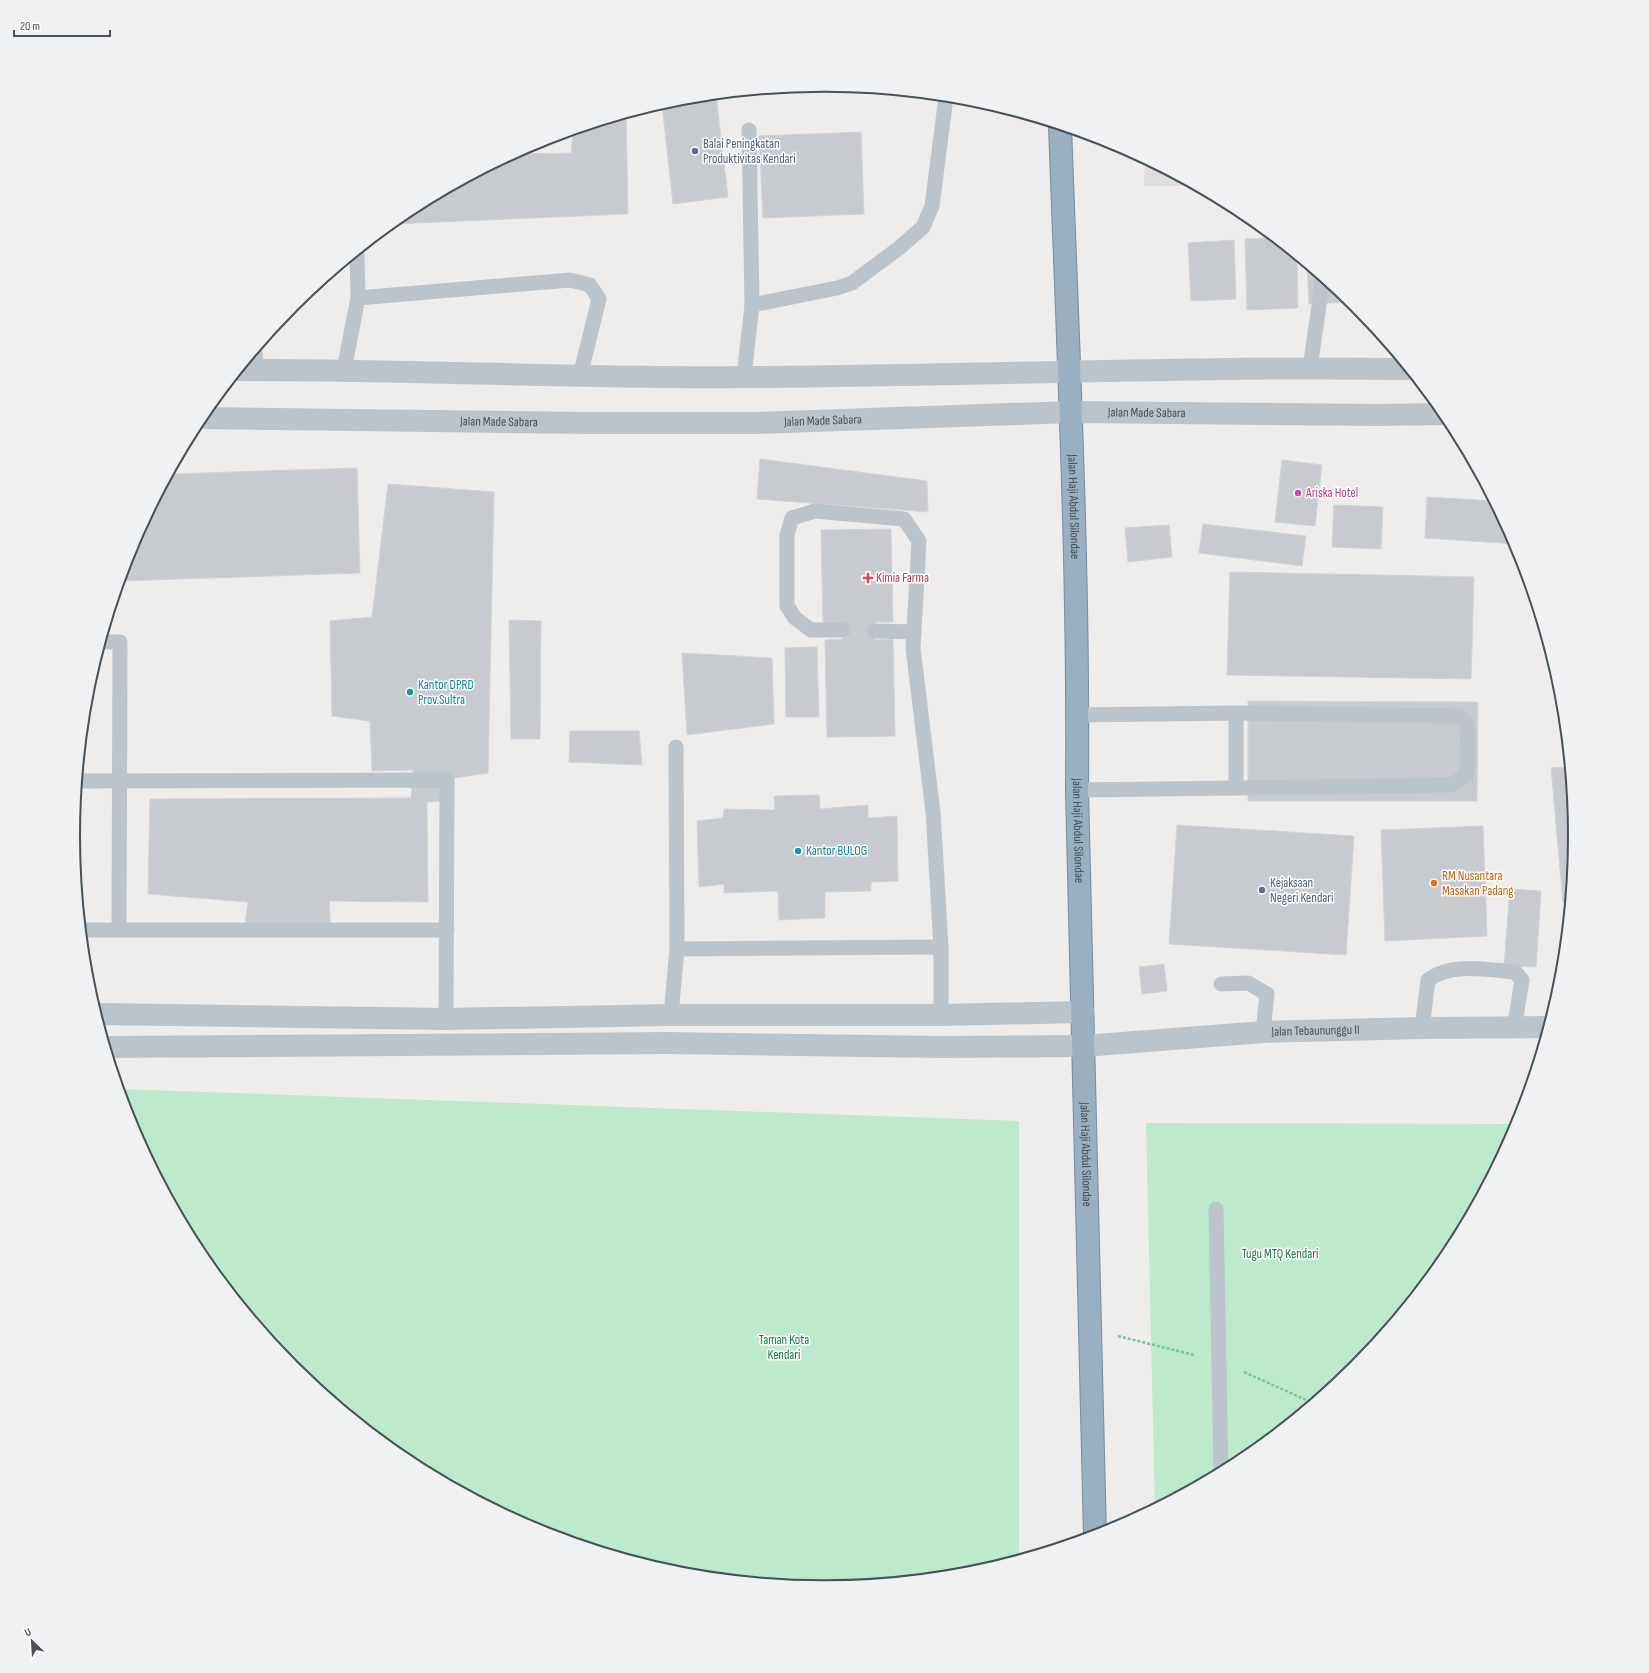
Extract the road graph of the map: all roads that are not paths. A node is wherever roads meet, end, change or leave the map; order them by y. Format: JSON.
{"nodes":[{"id":1,"x":945,"y":102,"type":"edge"},
{"id":2,"x":749,"y":130,"type":"dead end"},
{"id":3,"x":1060,"y":131,"type":"edge"},
{"id":4,"x":357,"y":258,"type":"edge"},
{"id":5,"x":1322,"y":284,"type":"edge"},
{"id":6,"x":358,"y":298,"type":"junction"},
{"id":7,"x":752,"y":305,"type":"junction"},
{"id":8,"x":249,"y":365,"type":"edge"},
{"id":9,"x":1310,"y":368,"type":"junction"},
{"id":10,"x":1403,"y":369,"type":"edge"},
{"id":11,"x":344,"y":370,"type":"junction"},
{"id":12,"x":1069,"y":370,"type":"junction"},
{"id":13,"x":580,"y":376,"type":"junction"},
{"id":14,"x":744,"y":377,"type":"junction"},
{"id":15,"x":1072,"y":412,"type":"junction"},
{"id":16,"x":1438,"y":414,"type":"edge"},
{"id":17,"x":209,"y":418,"type":"edge"},
{"id":18,"x":843,"y":630,"type":"dead end"},
{"id":19,"x":875,"y":631,"type":"dead end"},
{"id":20,"x":914,"y":632,"type":"junction"},
{"id":21,"x":106,"y":642,"type":"edge"},
{"id":22,"x":1236,"y":713,"type":"junction"},
{"id":23,"x":1077,"y":715,"type":"junction"},
{"id":24,"x":676,"y":747,"type":"dead end"},
{"id":25,"x":83,"y":781,"type":"edge"},
{"id":26,"x":120,"y":781,"type":"junction"},
{"id":27,"x":1236,"y":788,"type":"junction"},
{"id":28,"x":1077,"y":790,"type":"junction"},
{"id":29,"x":86,"y":930,"type":"edge"},
{"id":30,"x":119,"y":930,"type":"junction"},
{"id":31,"x":447,"y":930,"type":"junction"},
{"id":32,"x":941,"y":947,"type":"junction"},
{"id":33,"x":677,"y":949,"type":"junction"},
{"id":34,"x":1221,"y":984,"type":"dead end"},
{"id":35,"x":1083,"y":1012,"type":"junction"},
{"id":36,"x":102,"y":1014,"type":"edge"},
{"id":37,"x":671,"y":1014,"type":"junction"},
{"id":38,"x":941,"y":1015,"type":"junction"},
{"id":39,"x":446,"y":1018,"type":"junction"},
{"id":40,"x":1544,"y":1027,"type":"edge"},
{"id":41,"x":1422,"y":1028,"type":"junction"},
{"id":42,"x":1514,"y":1028,"type":"junction"},
{"id":43,"x":1263,"y":1032,"type":"junction"},
{"id":44,"x":1084,"y":1046,"type":"junction"},
{"id":45,"x":111,"y":1047,"type":"edge"},
{"id":46,"x":1216,"y":1209,"type":"dead end"},
{"id":47,"x":1221,"y":1466,"type":"edge"},
{"id":48,"x":1095,"y":1529,"type":"edge"}],
"edges":[{"from":1,"to":7,"type":"lane"},
{"from":2,"to":7,"type":"lane"},
{"from":3,"to":12,"type":"highway","name":"Jalan Haji Abdul Silondae"},
{"from":4,"to":6,"type":"lane"},
{"from":5,"to":9,"type":"lane"},
{"from":6,"to":11,"type":"lane"},
{"from":6,"to":13,"type":"lane"},
{"from":7,"to":14,"type":"lane"},
{"from":8,"to":11,"type":"street"},
{"from":9,"to":10,"type":"street"},
{"from":9,"to":12,"type":"street"},
{"from":11,"to":13,"type":"street"},
{"from":12,"to":14,"type":"street"},
{"from":12,"to":15,"type":"highway","name":"Jalan Haji Abdul Silondae"},
{"from":13,"to":14,"type":"street"},
{"from":15,"to":16,"type":"street","name":"Jalan Made Sabara"},
{"from":15,"to":17,"type":"street","name":"Jalan Made Sabara"},
{"from":15,"to":23,"type":"highway","name":"Jalan Haji Abdul Silondae"},
{"from":18,"to":20,"type":"lane"},
{"from":19,"to":20,"type":"lane"},
{"from":20,"to":32,"type":"lane"},
{"from":21,"to":26,"type":"lane"},
{"from":22,"to":23,"type":"lane"},
{"from":22,"to":27,"type":"lane"},
{"from":22,"to":27,"type":"lane"},
{"from":23,"to":28,"type":"highway","name":"Jalan Haji Abdul Silondae"},
{"from":24,"to":33,"type":"lane"},
{"from":25,"to":26,"type":"lane"},
{"from":26,"to":30,"type":"lane"},
{"from":26,"to":31,"type":"lane"},
{"from":27,"to":28,"type":"lane"},
{"from":28,"to":35,"type":"highway","name":"Jalan Haji Abdul Silondae"},
{"from":29,"to":30,"type":"lane"},
{"from":30,"to":31,"type":"lane"},
{"from":31,"to":39,"type":"lane"},
{"from":32,"to":33,"type":"lane"},
{"from":32,"to":38,"type":"lane"},
{"from":33,"to":37,"type":"lane"},
{"from":34,"to":43,"type":"lane"},
{"from":35,"to":38,"type":"street"},
{"from":35,"to":44,"type":"highway","name":"Jalan Haji Abdul Silondae"},
{"from":36,"to":39,"type":"street"},
{"from":37,"to":38,"type":"street"},
{"from":37,"to":39,"type":"street"},
{"from":40,"to":42,"type":"street","name":"Jalan Tebaununggu II"},
{"from":41,"to":42,"type":"street","name":"Jalan Tebaununggu II"},
{"from":41,"to":42,"type":"lane"},
{"from":41,"to":43,"type":"street","name":"Jalan Tebaununggu II"},
{"from":43,"to":44,"type":"street","name":"Jalan Tebaununggu II"},
{"from":44,"to":45,"type":"street","name":"Jalan Tebaununggu II"},
{"from":44,"to":48,"type":"highway","name":"Jalan Haji Abdul Silondae"},
{"from":46,"to":47,"type":"lane"}]}
